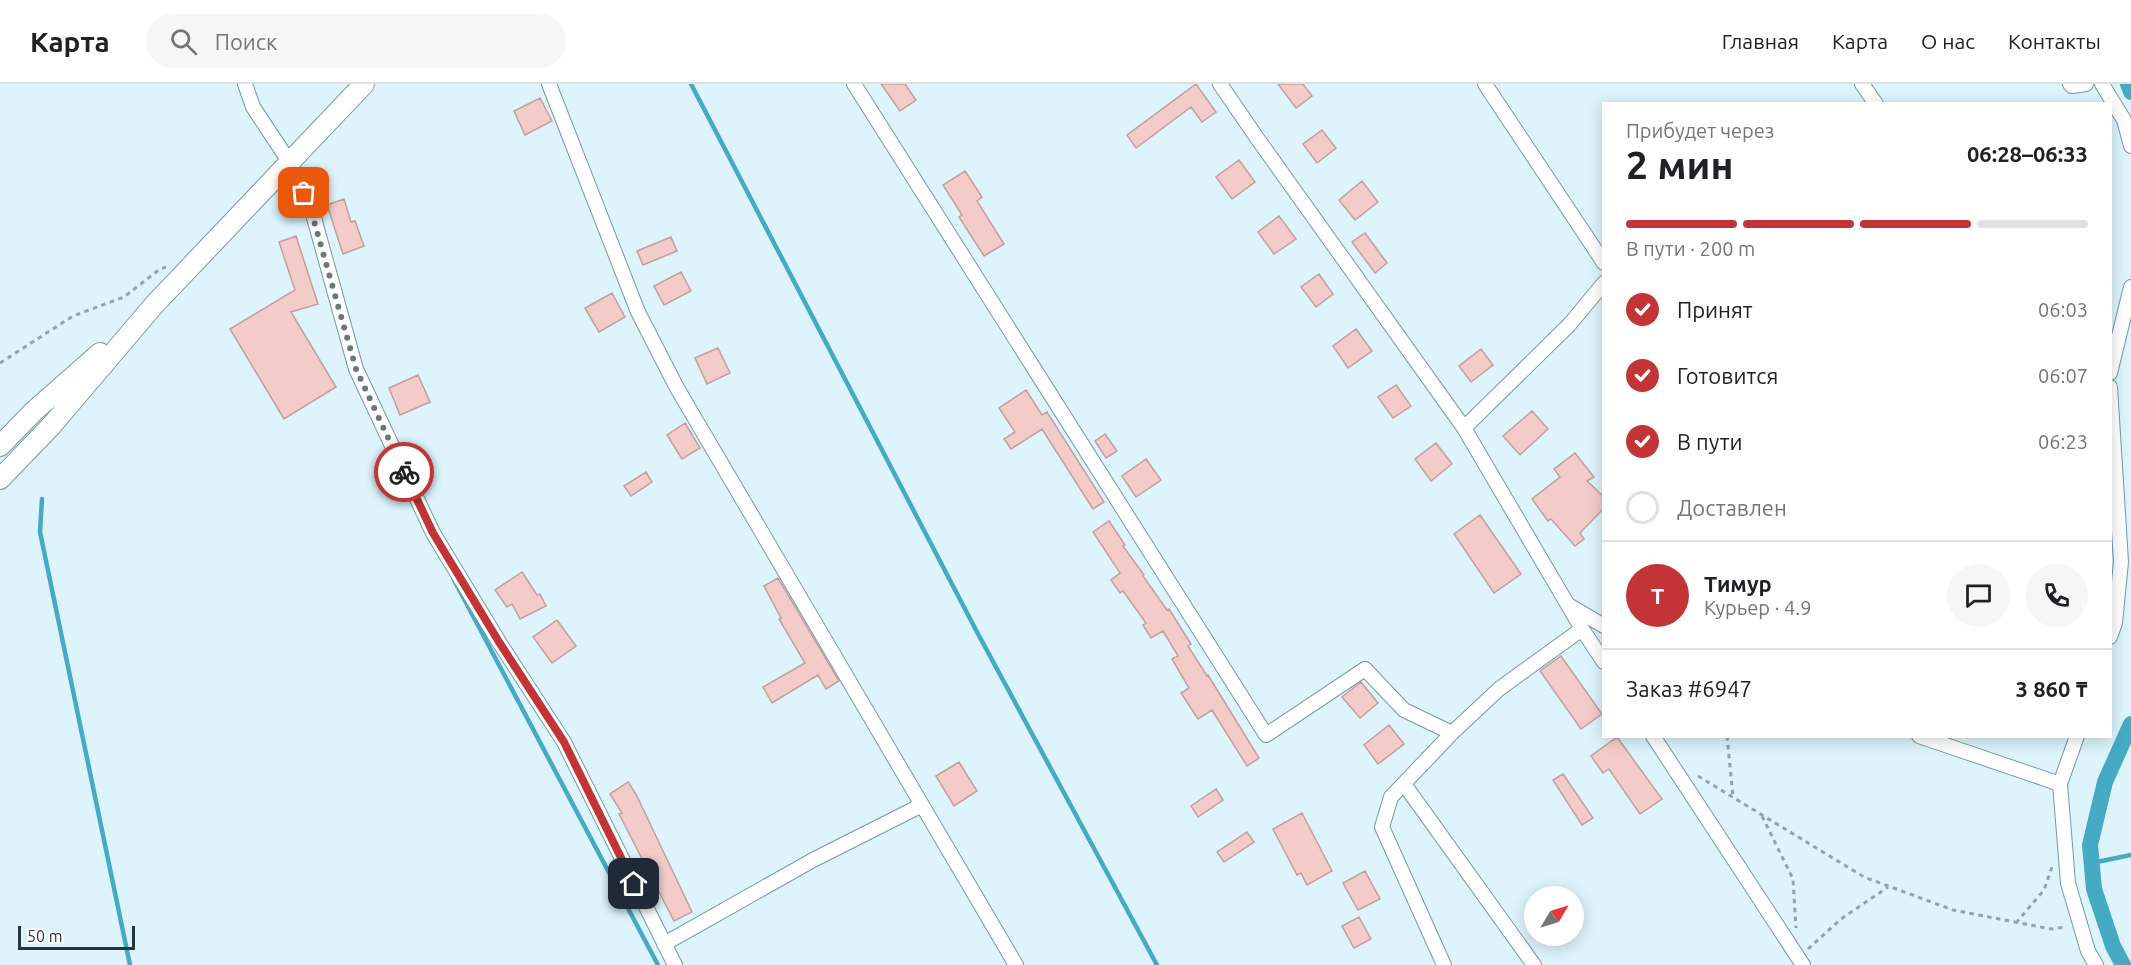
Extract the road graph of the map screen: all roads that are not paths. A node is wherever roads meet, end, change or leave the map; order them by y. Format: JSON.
{"nodes":[{"id":1,"x":245,"y":84,"type":"edge"},
{"id":2,"x":364,"y":84,"type":"edge"},
{"id":3,"x":549,"y":84,"type":"edge"},
{"id":4,"x":854,"y":84,"type":"edge"},
{"id":5,"x":1220,"y":84,"type":"edge"},
{"id":6,"x":1485,"y":84,"type":"edge"},
{"id":7,"x":1862,"y":84,"type":"edge"},
{"id":8,"x":2070,"y":84,"type":"edge"},
{"id":9,"x":2086,"y":84,"type":"edge"},
{"id":10,"x":2102,"y":84,"type":"edge"},
{"id":11,"x":1875,"y":102,"type":"edge"},
{"id":12,"x":2131,"y":146,"type":"edge"},
{"id":13,"x":290,"y":163,"type":"junction"},
{"id":14,"x":1602,"y":260,"type":"edge"},
{"id":15,"x":1602,"y":285,"type":"edge"},
{"id":16,"x":2131,"y":286,"type":"edge"},
{"id":17,"x":154,"y":305,"type":"junction"},
{"id":18,"x":2112,"y":365,"type":"edge"},
{"id":19,"x":2112,"y":419,"type":"edge"},
{"id":20,"x":1464,"y":428,"type":"junction"},
{"id":21,"x":0,"y":446,"type":"edge"},
{"id":22,"x":0,"y":478,"type":"edge"},
{"id":23,"x":1568,"y":605,"type":"junction"},
{"id":24,"x":1602,"y":625,"type":"edge"},
{"id":25,"x":1582,"y":629,"type":"junction"},
{"id":26,"x":2112,"y":631,"type":"edge"},
{"id":27,"x":1602,"y":659,"type":"edge"},
{"id":28,"x":1452,"y":733,"type":"junction"},
{"id":29,"x":1654,"y":738,"type":"edge"},
{"id":30,"x":1925,"y":738,"type":"edge"},
{"id":31,"x":2076,"y":738,"type":"edge"},
{"id":32,"x":1404,"y":784,"type":"junction"},
{"id":33,"x":2060,"y":784,"type":"junction"},
{"id":34,"x":922,"y":805,"type":"junction"},
{"id":35,"x":664,"y":944,"type":"junction"},
{"id":36,"x":1800,"y":962,"type":"edge"},
{"id":37,"x":675,"y":965,"type":"edge"},
{"id":38,"x":1016,"y":965,"type":"edge"},
{"id":39,"x":1444,"y":965,"type":"edge"},
{"id":40,"x":1534,"y":965,"type":"edge"},
{"id":41,"x":2096,"y":965,"type":"edge"}],
"edges":[{"from":1,"to":13,"type":"street"},
{"from":2,"to":13,"type":"main road"},
{"from":3,"to":34,"type":"street"},
{"from":4,"to":28,"type":"street"},
{"from":5,"to":20,"type":"street"},
{"from":6,"to":14,"type":"street"},
{"from":7,"to":11,"type":"street"},
{"from":8,"to":9,"type":"street"},
{"from":10,"to":12,"type":"street"},
{"from":13,"to":17,"type":"main road"},
{"from":13,"to":35,"type":"street"},
{"from":15,"to":20,"type":"street"},
{"from":16,"to":18,"type":"street"},
{"from":17,"to":21,"type":"main road"},
{"from":17,"to":22,"type":"main road"},
{"from":19,"to":26,"type":"street"},
{"from":20,"to":23,"type":"street"},
{"from":23,"to":24,"type":"street"},
{"from":23,"to":25,"type":"street"},
{"from":25,"to":27,"type":"street"},
{"from":25,"to":28,"type":"street"},
{"from":28,"to":32,"type":"street"},
{"from":29,"to":36,"type":"street"},
{"from":30,"to":33,"type":"street"},
{"from":31,"to":33,"type":"street"},
{"from":32,"to":39,"type":"street"},
{"from":32,"to":40,"type":"street"},
{"from":33,"to":41,"type":"street"},
{"from":34,"to":35,"type":"street"},
{"from":34,"to":38,"type":"street"},
{"from":35,"to":37,"type":"street"}]}
